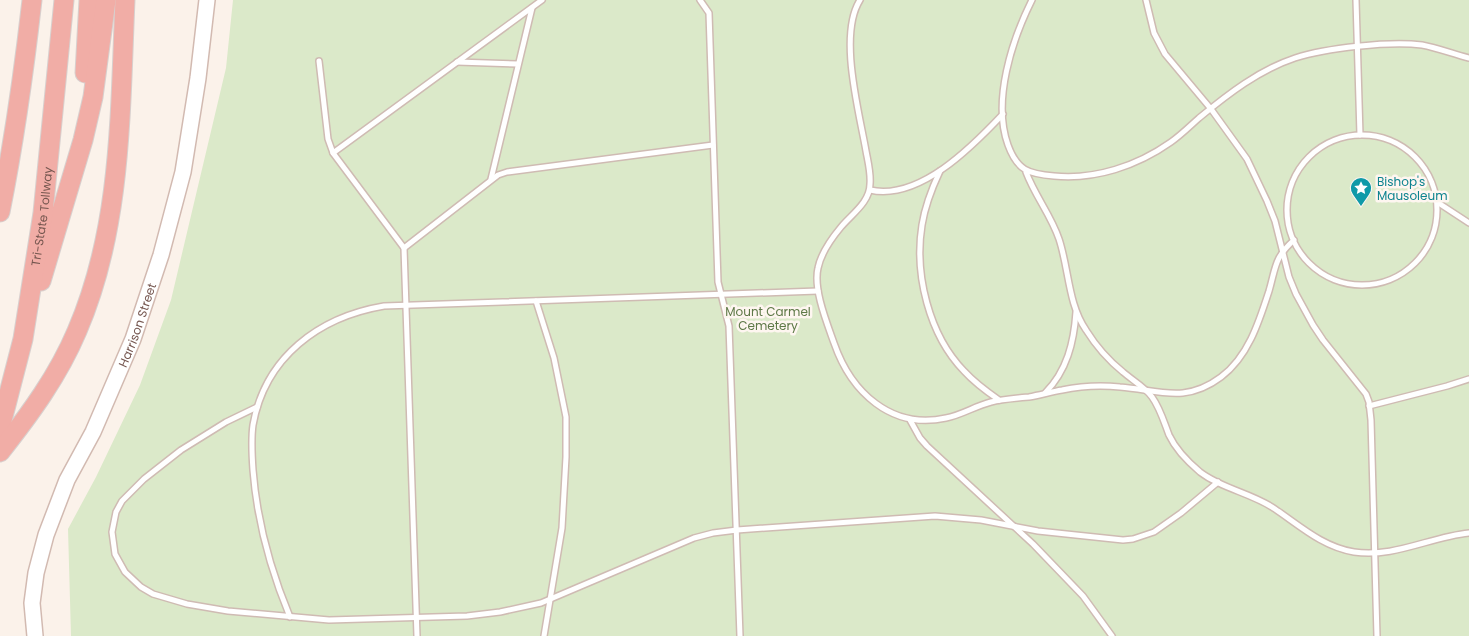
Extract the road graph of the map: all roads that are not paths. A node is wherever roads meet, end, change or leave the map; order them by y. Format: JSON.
{"nodes":[{"id":1,"x":32,"y":0,"type":"edge"},
{"id":2,"x":64,"y":0,"type":"edge"},
{"id":3,"x":89,"y":0,"type":"edge"},
{"id":4,"x":106,"y":0,"type":"edge"},
{"id":5,"x":125,"y":0,"type":"edge"},
{"id":6,"x":207,"y":0,"type":"edge"},
{"id":7,"x":542,"y":0,"type":"edge"},
{"id":8,"x":700,"y":0,"type":"edge"},
{"id":9,"x":860,"y":0,"type":"edge"},
{"id":10,"x":1032,"y":0,"type":"edge"},
{"id":11,"x":1146,"y":0,"type":"edge"},
{"id":12,"x":1356,"y":0,"type":"edge"},
{"id":13,"x":532,"y":8,"type":"junction"},
{"id":14,"x":1358,"y":47,"type":"junction"},
{"id":15,"x":1469,"y":58,"type":"edge"},
{"id":16,"x":319,"y":61,"type":"dead end"},
{"id":17,"x":457,"y":62,"type":"junction"},
{"id":18,"x":518,"y":64,"type":"junction"},
{"id":19,"x":1211,"y":109,"type":"junction"},
{"id":20,"x":1003,"y":114,"type":"junction"},
{"id":21,"x":1360,"y":135,"type":"junction"},
{"id":22,"x":713,"y":145,"type":"junction"},
{"id":23,"x":333,"y":153,"type":"junction"},
{"id":24,"x":940,"y":171,"type":"junction"},
{"id":25,"x":1026,"y":172,"type":"junction"},
{"id":26,"x":491,"y":180,"type":"junction"},
{"id":27,"x":70,"y":185,"type":"junction"},
{"id":28,"x":870,"y":190,"type":"junction"},
{"id":29,"x":1437,"y":202,"type":"junction"},
{"id":30,"x":0,"y":212,"type":"edge"},
{"id":31,"x":1469,"y":223,"type":"edge"},
{"id":32,"x":1294,"y":240,"type":"junction"},
{"id":33,"x":404,"y":248,"type":"junction"},
{"id":34,"x":1282,"y":251,"type":"junction"},
{"id":35,"x":818,"y":291,"type":"junction"},
{"id":36,"x":721,"y":295,"type":"junction"},
{"id":37,"x":536,"y":301,"type":"junction"},
{"id":38,"x":405,"y":306,"type":"junction"},
{"id":39,"x":1076,"y":310,"type":"junction"},
{"id":40,"x":23,"y":338,"type":"junction"},
{"id":41,"x":1469,"y":379,"type":"edge"},
{"id":42,"x":1148,"y":392,"type":"junction"},
{"id":43,"x":1045,"y":393,"type":"junction"},
{"id":44,"x":999,"y":400,"type":"junction"},
{"id":45,"x":1369,"y":406,"type":"junction"},
{"id":46,"x":257,"y":408,"type":"junction"},
{"id":47,"x":910,"y":420,"type":"junction"},
{"id":48,"x":0,"y":428,"type":"edge"},
{"id":49,"x":0,"y":452,"type":"edge"},
{"id":50,"x":1218,"y":482,"type":"junction"},
{"id":51,"x":1012,"y":526,"type":"junction"},
{"id":52,"x":737,"y":530,"type":"junction"},
{"id":53,"x":1469,"y":533,"type":"edge"},
{"id":54,"x":1374,"y":552,"type":"junction"},
{"id":55,"x":550,"y":598,"type":"junction"},
{"id":56,"x":290,"y":616,"type":"junction"},
{"id":57,"x":416,"y":618,"type":"junction"},
{"id":58,"x":35,"y":636,"type":"edge"},
{"id":59,"x":417,"y":636,"type":"edge"},
{"id":60,"x":544,"y":636,"type":"edge"},
{"id":61,"x":740,"y":636,"type":"edge"},
{"id":62,"x":1112,"y":636,"type":"edge"},
{"id":63,"x":1377,"y":636,"type":"edge"}],
"edges":[{"from":1,"to":30,"type":"highway"},
{"from":2,"to":40,"type":"highway","name":"Tri-State Tollway"},
{"from":3,"to":27,"type":"highway"},
{"from":4,"to":27,"type":"highway"},
{"from":5,"to":49,"type":"highway"},
{"from":6,"to":58,"type":"main road","name":"Harrison Street"},
{"from":7,"to":13,"type":"lane"},
{"from":8,"to":22,"type":"lane"},
{"from":9,"to":28,"type":"lane"},
{"from":10,"to":20,"type":"lane"},
{"from":11,"to":19,"type":"lane"},
{"from":12,"to":14,"type":"lane"},
{"from":13,"to":17,"type":"lane"},
{"from":13,"to":18,"type":"lane"},
{"from":14,"to":15,"type":"lane"},
{"from":14,"to":19,"type":"lane"},
{"from":14,"to":21,"type":"lane"},
{"from":16,"to":23,"type":"lane"},
{"from":17,"to":18,"type":"lane"},
{"from":17,"to":23,"type":"lane"},
{"from":18,"to":26,"type":"lane"},
{"from":19,"to":25,"type":"lane"},
{"from":19,"to":34,"type":"lane"},
{"from":20,"to":24,"type":"lane"},
{"from":20,"to":25,"type":"lane"},
{"from":21,"to":29,"type":"lane"},
{"from":21,"to":32,"type":"lane"},
{"from":22,"to":26,"type":"lane"},
{"from":22,"to":36,"type":"lane"},
{"from":23,"to":33,"type":"lane"},
{"from":24,"to":28,"type":"lane"},
{"from":24,"to":44,"type":"lane"},
{"from":25,"to":39,"type":"lane"},
{"from":26,"to":33,"type":"lane"},
{"from":27,"to":40,"type":"highway"},
{"from":28,"to":35,"type":"lane"},
{"from":29,"to":31,"type":"lane"},
{"from":29,"to":32,"type":"lane"},
{"from":32,"to":34,"type":"lane"},
{"from":33,"to":38,"type":"lane"},
{"from":34,"to":42,"type":"lane"},
{"from":34,"to":45,"type":"lane"},
{"from":35,"to":36,"type":"lane"},
{"from":35,"to":47,"type":"lane"},
{"from":36,"to":37,"type":"lane"},
{"from":36,"to":52,"type":"lane"},
{"from":37,"to":38,"type":"lane"},
{"from":37,"to":55,"type":"lane"},
{"from":38,"to":46,"type":"lane"},
{"from":38,"to":57,"type":"lane"},
{"from":39,"to":42,"type":"lane"},
{"from":39,"to":43,"type":"lane"},
{"from":40,"to":48,"type":"highway","name":"Tri-State Tollway"},
{"from":41,"to":45,"type":"lane"},
{"from":42,"to":43,"type":"lane"},
{"from":42,"to":50,"type":"lane"},
{"from":43,"to":44,"type":"lane"},
{"from":44,"to":47,"type":"lane"},
{"from":45,"to":54,"type":"lane"},
{"from":46,"to":56,"type":"lane"},
{"from":46,"to":56,"type":"lane"},
{"from":47,"to":51,"type":"lane"},
{"from":50,"to":51,"type":"lane"},
{"from":50,"to":54,"type":"lane"},
{"from":51,"to":52,"type":"lane"},
{"from":51,"to":62,"type":"lane"},
{"from":52,"to":55,"type":"lane"},
{"from":52,"to":61,"type":"lane"},
{"from":53,"to":54,"type":"lane"},
{"from":54,"to":63,"type":"lane"},
{"from":55,"to":57,"type":"lane"},
{"from":55,"to":60,"type":"lane"},
{"from":56,"to":57,"type":"lane"},
{"from":57,"to":59,"type":"lane"}]}
